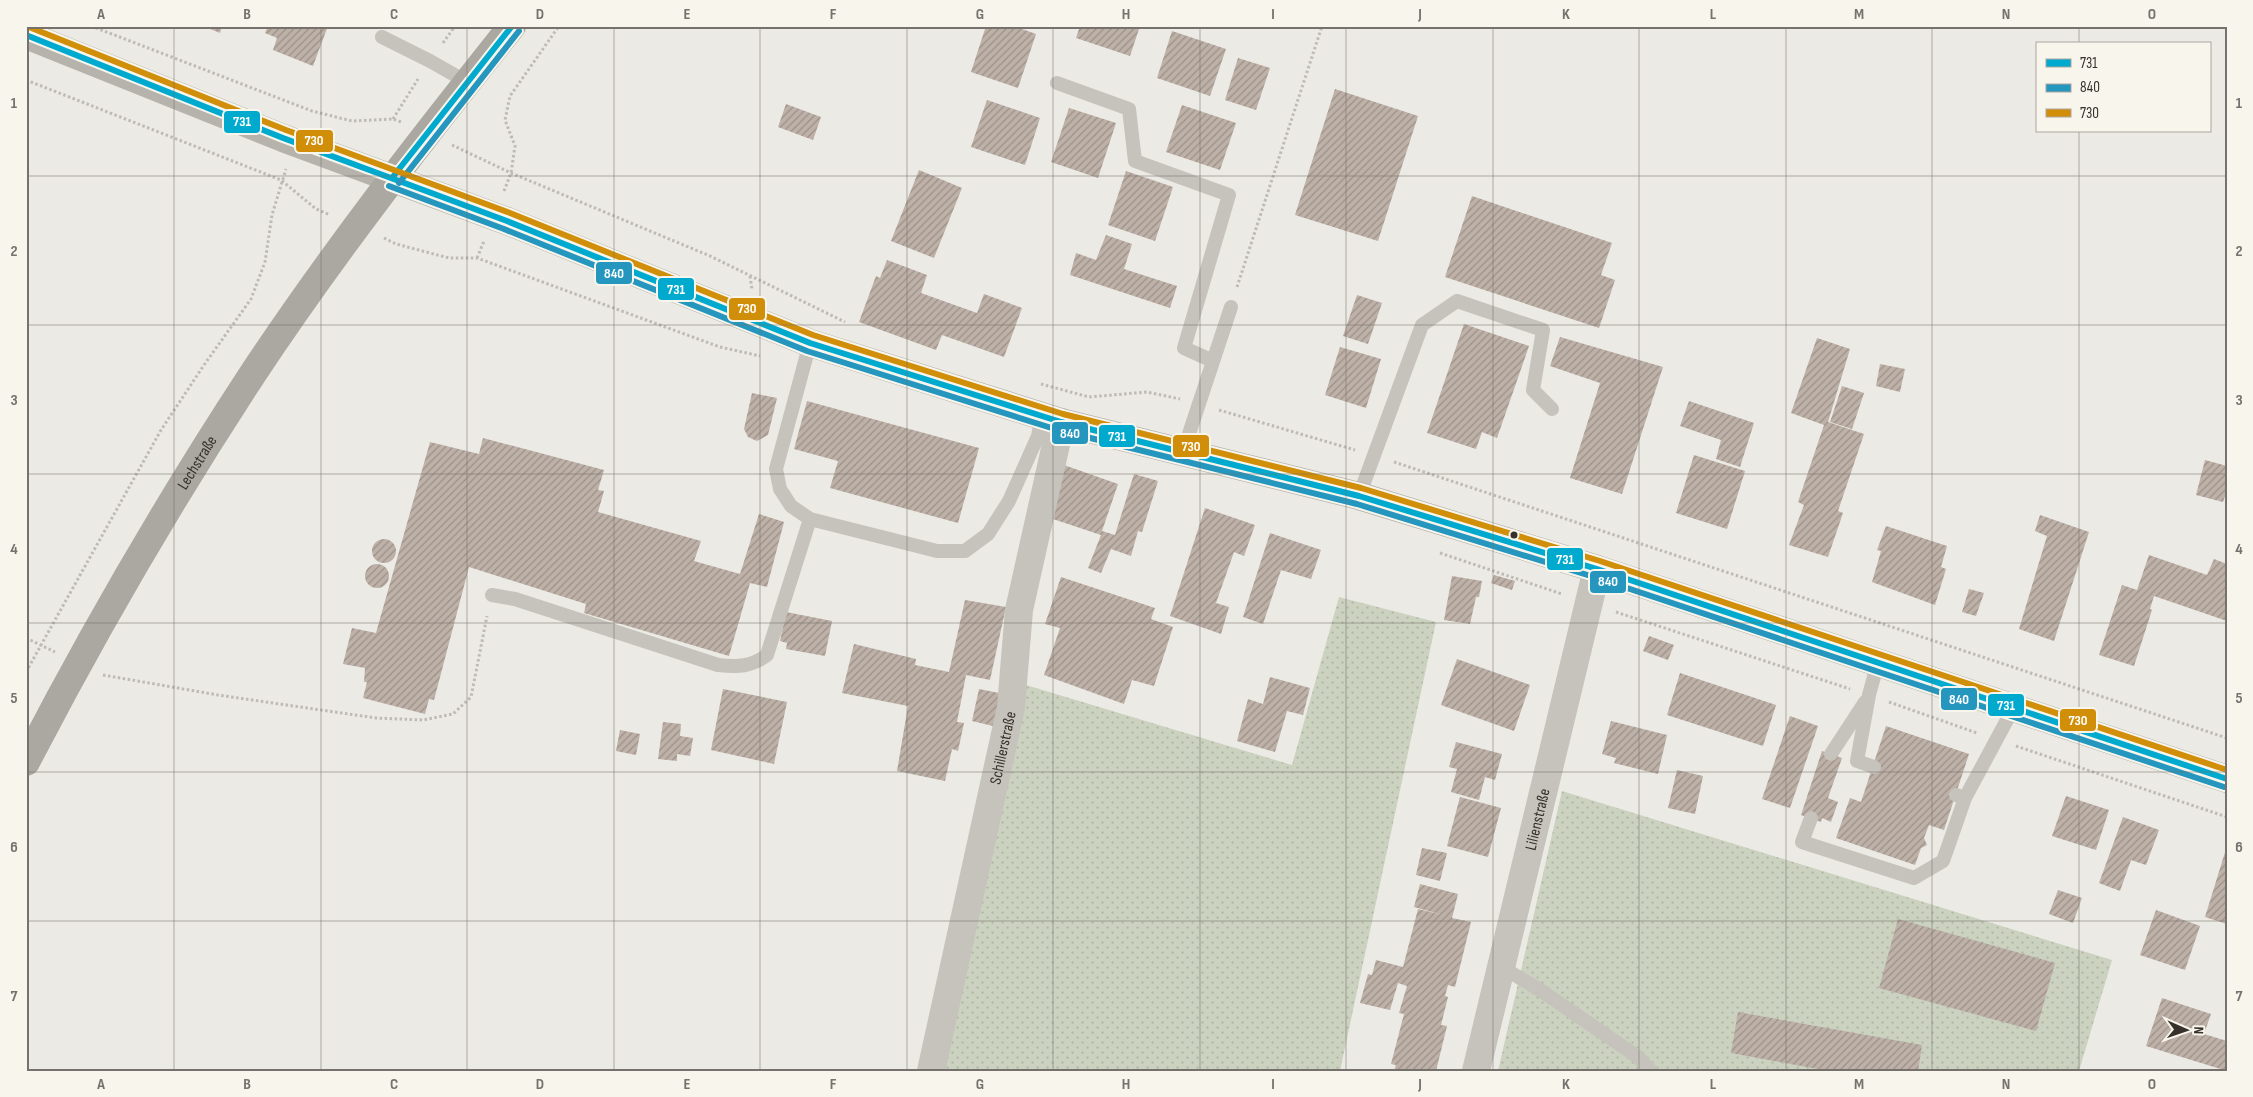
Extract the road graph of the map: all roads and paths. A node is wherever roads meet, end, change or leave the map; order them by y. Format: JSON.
{"nodes":[{"id":1,"x":91,"y":26,"type":"edge"},
{"id":2,"x":512,"y":26,"type":"edge"},
{"id":3,"x":559,"y":26,"type":"edge"},
{"id":4,"x":1322,"y":26,"type":"edge"},
{"id":5,"x":26,"y":35,"type":"edge"},
{"id":6,"x":382,"y":37,"type":"dead end"},
{"id":7,"x":26,"y":80,"type":"edge"},
{"id":8,"x":468,"y":82,"type":"junction"},
{"id":9,"x":1057,"y":83,"type":"dead end"},
{"id":10,"x":393,"y":119,"type":"dead end"},
{"id":11,"x":482,"y":159,"type":"dead end"},
{"id":12,"x":511,"y":173,"type":"junction"},
{"id":13,"x":392,"y":178,"type":"junction"},
{"id":14,"x":282,"y":180,"type":"junction"},
{"id":15,"x":324,"y":212,"type":"dead end"},
{"id":16,"x":385,"y":239,"type":"dead end"},
{"id":17,"x":750,"y":275,"type":"dead end"},
{"id":18,"x":1231,"y":307,"type":"joint"},
{"id":19,"x":807,"y":354,"type":"junction"},
{"id":20,"x":1213,"y":361,"type":"junction"},
{"id":21,"x":1552,"y":409,"type":"dead end"},
{"id":22,"x":1051,"y":419,"type":"junction"},
{"id":23,"x":1183,"y":452,"type":"junction"},
{"id":24,"x":1359,"y":496,"type":"junction"},
{"id":25,"x":810,"y":519,"type":"junction"},
{"id":26,"x":1437,"y":552,"type":"dead end"},
{"id":27,"x":1598,"y":569,"type":"junction"},
{"id":28,"x":492,"y":595,"type":"joint"},
{"id":29,"x":1590,"y":604,"type":"junction"},
{"id":30,"x":26,"y":638,"type":"edge"},
{"id":31,"x":41,"y":644,"type":"junction"},
{"id":32,"x":1878,"y":662,"type":"junction"},
{"id":33,"x":77,"y":663,"type":"junction"},
{"id":34,"x":26,"y":672,"type":"edge"},
{"id":35,"x":1869,"y":695,"type":"junction"},
{"id":36,"x":2014,"y":707,"type":"junction"},
{"id":37,"x":1997,"y":740,"type":"junction"},
{"id":38,"x":1831,"y":754,"type":"dead end"},
{"id":39,"x":26,"y":762,"type":"edge"},
{"id":40,"x":1874,"y":767,"type":"dead end"},
{"id":41,"x":2227,"y":779,"type":"edge"},
{"id":42,"x":2227,"y":817,"type":"edge"},
{"id":43,"x":1811,"y":818,"type":"dead end"},
{"id":44,"x":1500,"y":966,"type":"junction"},
{"id":45,"x":931,"y":1071,"type":"edge"},
{"id":46,"x":1476,"y":1071,"type":"edge"},
{"id":47,"x":1651,"y":1071,"type":"edge"}],
"edges":[{"from":1,"to":10,"type":"path"},
{"from":2,"to":8,"type":"main road","name":"Lechstraße"},
{"from":3,"to":12,"type":"path"},
{"from":4,"to":18,"type":"path"},
{"from":5,"to":13,"type":"street"},
{"from":6,"to":8,"type":"lane"},
{"from":7,"to":14,"type":"path"},
{"from":8,"to":13,"type":"main road","name":"Lechstraße"},
{"from":9,"to":20,"type":"lane"},
{"from":11,"to":12,"type":"path"},
{"from":12,"to":17,"type":"path"},
{"from":13,"to":19,"type":"street"},
{"from":13,"to":33,"type":"main road","name":"Lechstraße"},
{"from":14,"to":15,"type":"path"},
{"from":14,"to":31,"type":"path"},
{"from":16,"to":19,"type":"path"},
{"from":18,"to":20,"type":"lane"},
{"from":19,"to":22,"type":"street"},
{"from":19,"to":25,"type":"lane"},
{"from":20,"to":23,"type":"lane"},
{"from":21,"to":24,"type":"lane"},
{"from":22,"to":23,"type":"street"},
{"from":22,"to":25,"type":"lane"},
{"from":22,"to":45,"type":"street","name":"Schillerstraße"},
{"from":23,"to":24,"type":"street"},
{"from":24,"to":27,"type":"street"},
{"from":25,"to":28,"type":"lane"},
{"from":26,"to":29,"type":"path"},
{"from":27,"to":29,"type":"street","name":"Lilienstraße"},
{"from":27,"to":32,"type":"street"},
{"from":28,"to":33,"type":"path"},
{"from":29,"to":35,"type":"path"},
{"from":29,"to":44,"type":"street","name":"Lilienstraße"},
{"from":30,"to":31,"type":"path"},
{"from":31,"to":33,"type":"path"},
{"from":31,"to":34,"type":"path"},
{"from":32,"to":35,"type":"lane"},
{"from":32,"to":36,"type":"street"},
{"from":33,"to":39,"type":"main road","name":"Lechstraße"},
{"from":35,"to":37,"type":"path"},
{"from":35,"to":38,"type":"lane"},
{"from":35,"to":40,"type":"lane"},
{"from":36,"to":37,"type":"lane"},
{"from":36,"to":41,"type":"street"},
{"from":37,"to":42,"type":"path"},
{"from":37,"to":43,"type":"lane"},
{"from":44,"to":46,"type":"street","name":"Lilienstraße"},
{"from":44,"to":47,"type":"lane"}]}
